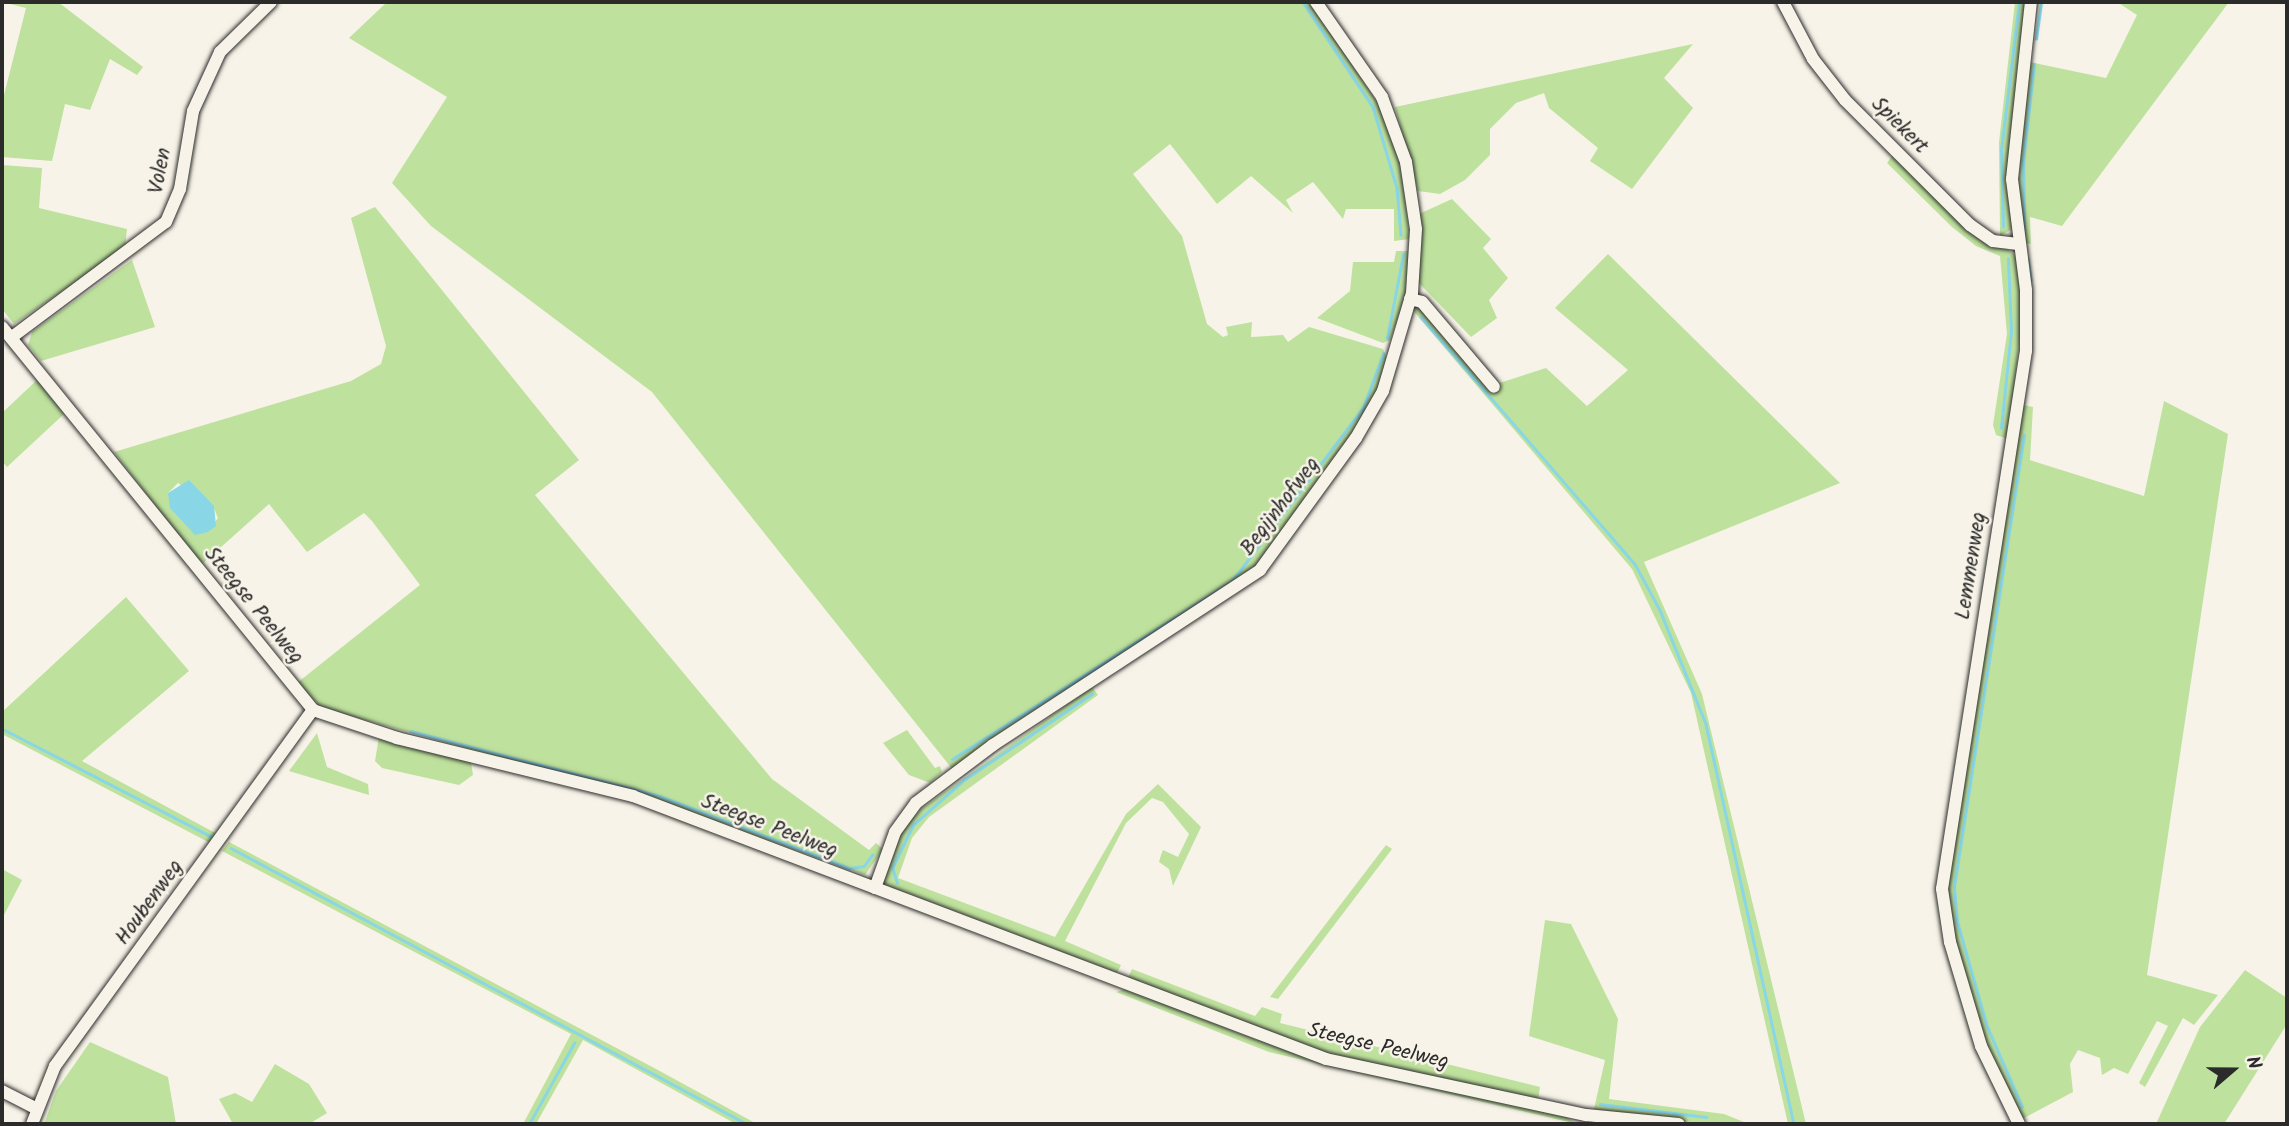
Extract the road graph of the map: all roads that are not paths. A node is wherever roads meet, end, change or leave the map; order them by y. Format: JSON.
{"nodes":[{"id":1,"x":271,"y":2,"type":"edge"},
{"id":2,"x":1316,"y":2,"type":"edge"},
{"id":3,"x":1783,"y":2,"type":"edge"},
{"id":4,"x":2031,"y":2,"type":"edge"},
{"id":5,"x":2018,"y":244,"type":"junction"},
{"id":6,"x":1410,"y":299,"type":"junction"},
{"id":7,"x":2,"y":327,"type":"edge"},
{"id":8,"x":12,"y":337,"type":"junction"},
{"id":9,"x":1494,"y":387,"type":"dead end"},
{"id":10,"x":313,"y":710,"type":"junction"},
{"id":11,"x":875,"y":888,"type":"junction"},
{"id":12,"x":2,"y":1091,"type":"edge"},
{"id":13,"x":35,"y":1108,"type":"junction"},
{"id":14,"x":1586,"y":1120,"type":"edge"},
{"id":15,"x":32,"y":1124,"type":"edge"},
{"id":16,"x":1679,"y":1124,"type":"edge"},
{"id":17,"x":2019,"y":1124,"type":"edge"}],
"edges":[{"from":1,"to":8,"type":"street","name":"Volen"},
{"from":2,"to":6,"type":"street","name":"Begijnhofweg"},
{"from":3,"to":5,"type":"street","name":"Spiekert"},
{"from":4,"to":5,"type":"street","name":"Lemmenweg"},
{"from":5,"to":17,"type":"street","name":"Lemmenweg"},
{"from":6,"to":9,"type":"street"},
{"from":6,"to":11,"type":"street","name":"Begijnhofweg"},
{"from":7,"to":8,"type":"street","name":"Steegse Peelweg"},
{"from":8,"to":10,"type":"street","name":"Steegse Peelweg"},
{"from":10,"to":11,"type":"street","name":"Steegse Peelweg"},
{"from":10,"to":13,"type":"street","name":"Houbenweg"},
{"from":11,"to":14,"type":"street","name":"Steegse Peelweg"},
{"from":12,"to":13,"type":"street"},
{"from":13,"to":15,"type":"street","name":"Houbenweg"},
{"from":14,"to":16,"type":"street","name":"Steegse Peelweg"}]}
